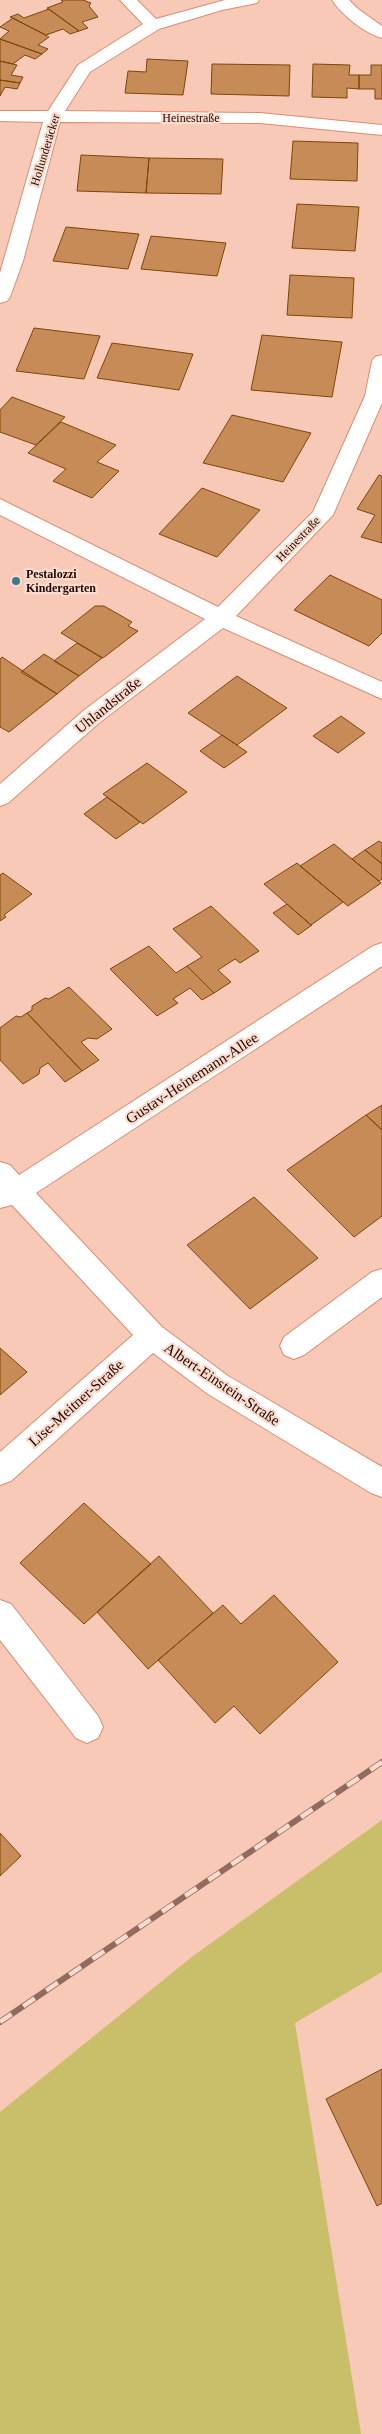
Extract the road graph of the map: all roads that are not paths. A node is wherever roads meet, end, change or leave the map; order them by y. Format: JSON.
{"nodes":[{"id":1,"x":128,"y":0,"type":"edge"},
{"id":2,"x":251,"y":0,"type":"edge"},
{"id":3,"x":340,"y":0,"type":"edge"},
{"id":4,"x":153,"y":25,"type":"junction"},
{"id":5,"x":382,"y":33,"type":"edge"},
{"id":6,"x":0,"y":116,"type":"edge"},
{"id":7,"x":52,"y":117,"type":"junction"},
{"id":8,"x":382,"y":130,"type":"edge"},
{"id":9,"x":0,"y":297,"type":"edge"},
{"id":10,"x":382,"y":361,"type":"edge"},
{"id":11,"x":0,"y":506,"type":"edge"},
{"id":12,"x":221,"y":618,"type":"junction"},
{"id":13,"x":382,"y":691,"type":"edge"},
{"id":14,"x":0,"y":797,"type":"edge"},
{"id":15,"x":382,"y":953,"type":"edge"},
{"id":16,"x":6,"y":1187,"type":"edge"},
{"id":17,"x":382,"y":1281,"type":"edge"},
{"id":18,"x":152,"y":1336,"type":"junction"},
{"id":19,"x":294,"y":1346,"type":"dead end"},
{"id":20,"x":0,"y":1471,"type":"edge"},
{"id":21,"x":382,"y":1483,"type":"edge"},
{"id":22,"x":0,"y":1615,"type":"edge"},
{"id":23,"x":86,"y":1727,"type":"dead end"}],
"edges":[{"from":1,"to":4,"type":"street"},
{"from":2,"to":4,"type":"street","name":"Hollunderäcker"},
{"from":3,"to":5,"type":"street"},
{"from":4,"to":7,"type":"street","name":"Hollunderäcker"},
{"from":6,"to":7,"type":"street","name":"Heinestraße"},
{"from":7,"to":8,"type":"street","name":"Heinestraße"},
{"from":7,"to":9,"type":"street","name":"Hollunderäcker"},
{"from":10,"to":12,"type":"street","name":"Heinestraße"},
{"from":11,"to":12,"type":"street"},
{"from":12,"to":13,"type":"street"},
{"from":12,"to":14,"type":"street","name":"Uhlandstraße"},
{"from":15,"to":16,"type":"street","name":"Gustav-Heinemann-Allee"},
{"from":16,"to":18,"type":"street","name":"Albert-Einstein-Straße"},
{"from":17,"to":19,"type":"street"},
{"from":18,"to":20,"type":"street","name":"Lise-Meitner-Straße"},
{"from":18,"to":21,"type":"street","name":"Albert-Einstein-Straße"},
{"from":22,"to":23,"type":"street"}]}
